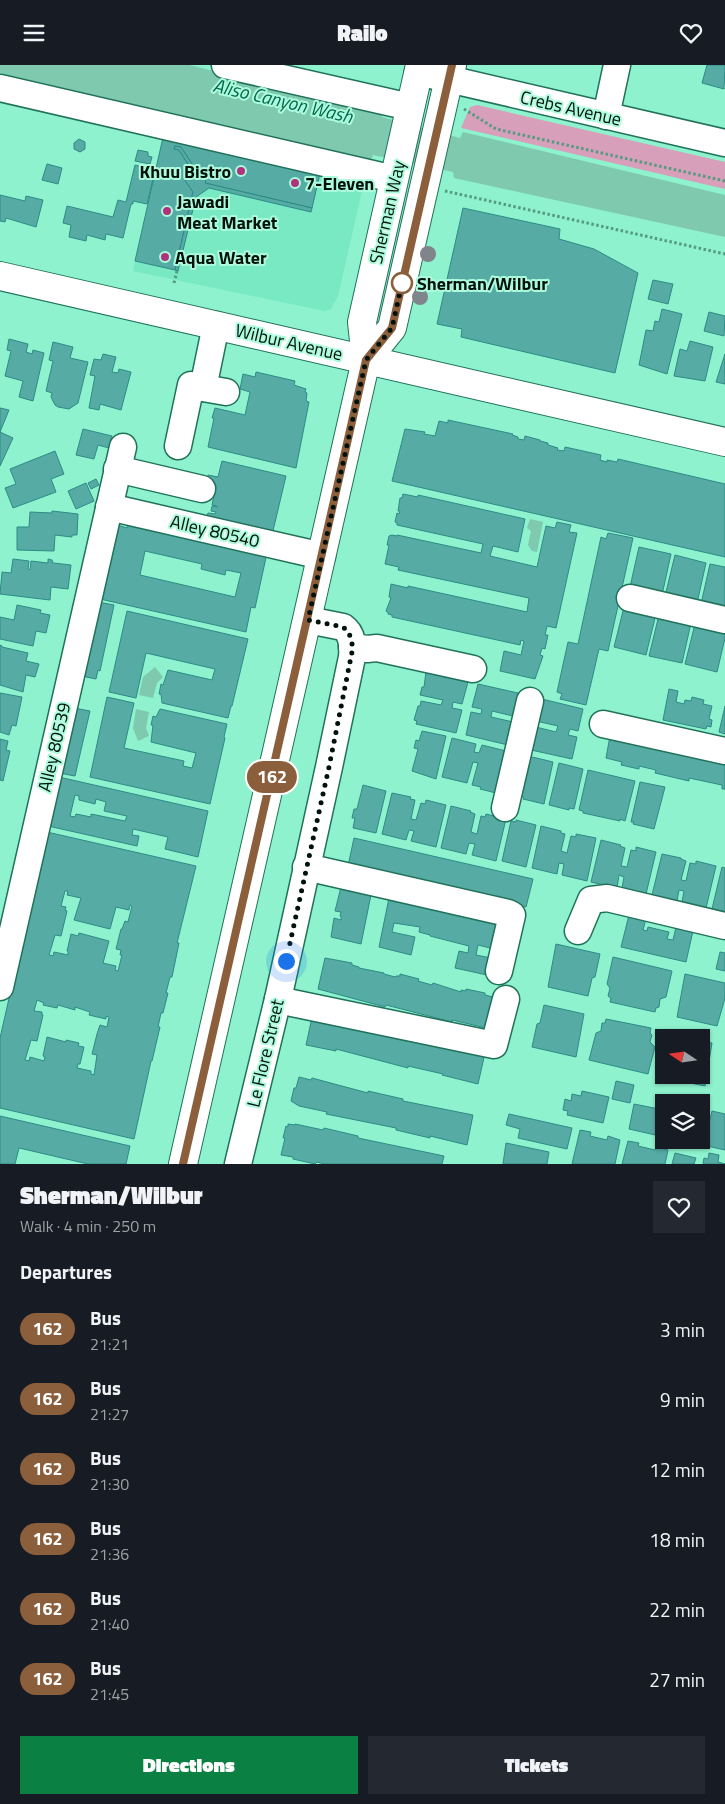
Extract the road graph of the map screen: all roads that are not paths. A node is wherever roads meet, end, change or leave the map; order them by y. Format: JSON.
{"nodes":[{"id":1,"x":225,"y":65,"type":"edge"},
{"id":2,"x":617,"y":65,"type":"edge"},
{"id":3,"x":419,"y":68,"type":"edge"},
{"id":4,"x":451,"y":72,"type":"edge"},
{"id":5,"x":0,"y":88,"type":"edge"},
{"id":6,"x":410,"y":107,"type":"junction"},
{"id":7,"x":606,"y":116,"type":"junction"},
{"id":8,"x":725,"y":143,"type":"edge"},
{"id":9,"x":394,"y":179,"type":"junction"},
{"id":10,"x":0,"y":276,"type":"edge"},
{"id":11,"x":216,"y":325,"type":"junction"},
{"id":12,"x":366,"y":360,"type":"junction"},
{"id":13,"x":725,"y":442,"type":"edge"},
{"id":14,"x":178,"y":446,"type":"dead end"},
{"id":15,"x":202,"y":489,"type":"dead end"},
{"id":16,"x":109,"y":507,"type":"junction"},
{"id":17,"x":322,"y":556,"type":"junction"},
{"id":18,"x":630,"y":598,"type":"dead end"},
{"id":19,"x":308,"y":620,"type":"junction"},
{"id":20,"x":725,"y":620,"type":"edge"},
{"id":21,"x":352,"y":647,"type":"junction"},
{"id":22,"x":473,"y":669,"type":"dead end"},
{"id":23,"x":530,"y":701,"type":"dead end"},
{"id":24,"x":603,"y":724,"type":"dead end"},
{"id":25,"x":725,"y":751,"type":"edge"},
{"id":26,"x":505,"y":808,"type":"dead end"},
{"id":27,"x":306,"y":867,"type":"junction"},
{"id":28,"x":725,"y":926,"type":"edge"},
{"id":29,"x":578,"y":931,"type":"dead end"},
{"id":30,"x":499,"y":971,"type":"dead end"},
{"id":31,"x":0,"y":987,"type":"edge"},
{"id":32,"x":278,"y":999,"type":"junction"},
{"id":33,"x":506,"y":999,"type":"dead end"},
{"id":34,"x":183,"y":1164,"type":"edge"},
{"id":35,"x":238,"y":1164,"type":"edge"}],
"edges":[{"from":1,"to":6,"type":"street"},
{"from":2,"to":7,"type":"street"},
{"from":3,"to":4,"type":"street","name":"Crebs Avenue"},
{"from":3,"to":6,"type":"main road","name":"Sherman Way"},
{"from":4,"to":7,"type":"street","name":"Crebs Avenue"},
{"from":4,"to":12,"type":"main road","name":"Sherman Way"},
{"from":5,"to":9,"type":"street"},
{"from":6,"to":9,"type":"main road","name":"Sherman Way"},
{"from":7,"to":8,"type":"street","name":"Crebs Avenue"},
{"from":9,"to":12,"type":"main road","name":"Sherman Way"},
{"from":10,"to":11,"type":"main road","name":"Wilbur Avenue"},
{"from":11,"to":12,"type":"main road","name":"Wilbur Avenue"},
{"from":11,"to":14,"type":"street"},
{"from":12,"to":13,"type":"main road","name":"Wilbur Avenue"},
{"from":12,"to":17,"type":"main road","name":"Sherman Way"},
{"from":15,"to":16,"type":"street","name":"Alley 80539"},
{"from":16,"to":17,"type":"street","name":"Alley 80540"},
{"from":16,"to":31,"type":"street","name":"Alley 80539"},
{"from":17,"to":19,"type":"main road","name":"Sherman Way"},
{"from":18,"to":20,"type":"street"},
{"from":19,"to":21,"type":"street"},
{"from":19,"to":34,"type":"main road","name":"Sherman Way"},
{"from":21,"to":22,"type":"street"},
{"from":21,"to":27,"type":"street","name":"Le Flore Street"},
{"from":23,"to":26,"type":"street"},
{"from":24,"to":25,"type":"street"},
{"from":27,"to":30,"type":"street"},
{"from":27,"to":32,"type":"street","name":"Le Flore Street"},
{"from":28,"to":29,"type":"street"},
{"from":32,"to":33,"type":"street"},
{"from":32,"to":35,"type":"street","name":"Le Flore Street"}]}
